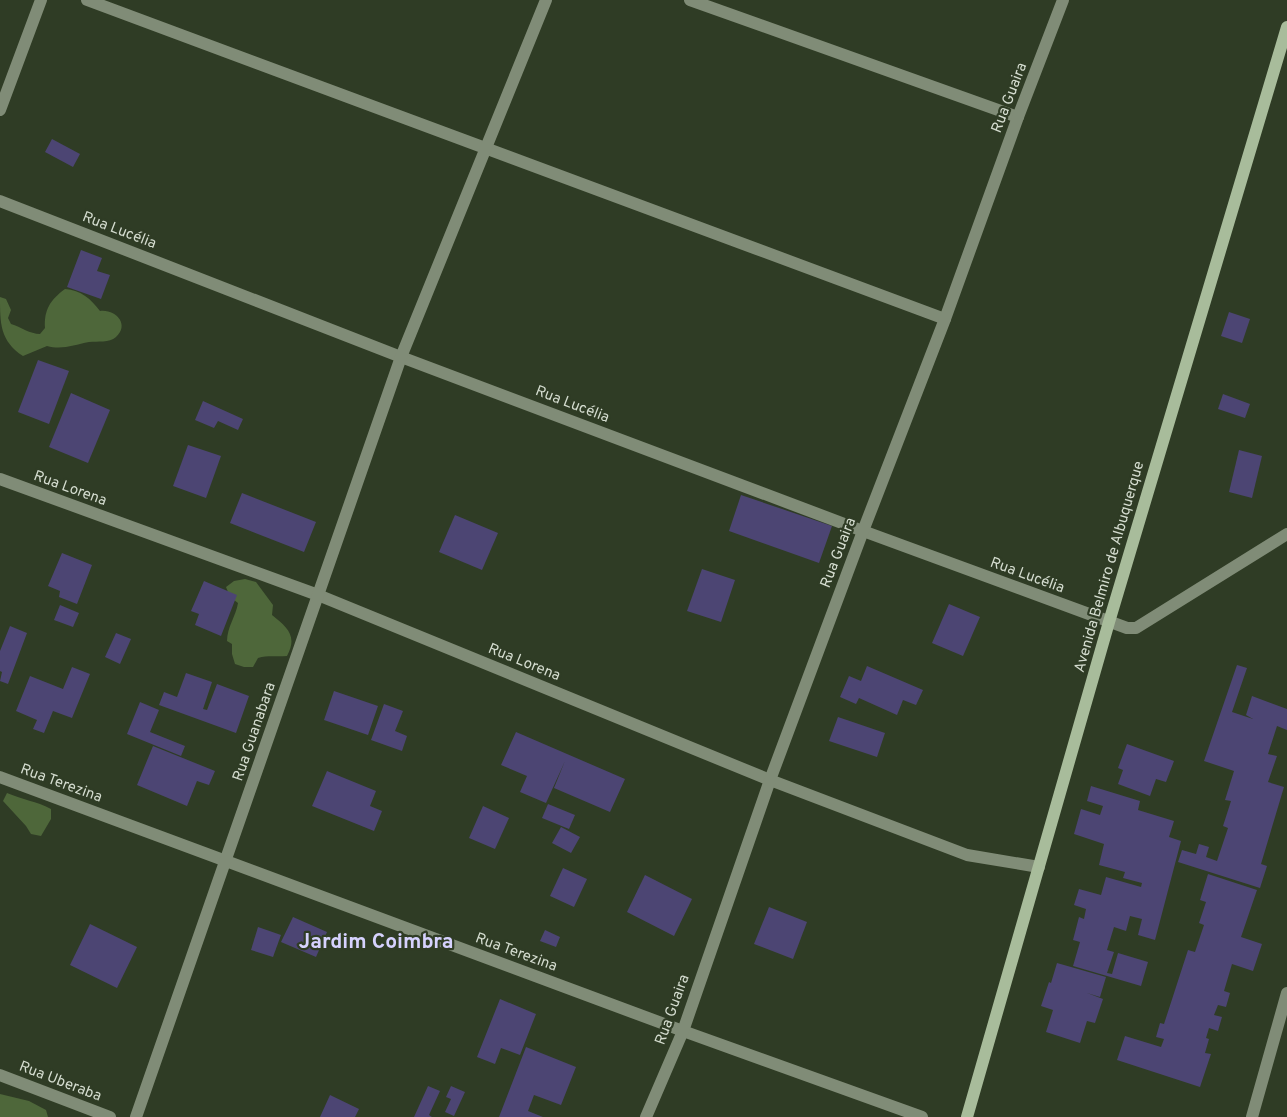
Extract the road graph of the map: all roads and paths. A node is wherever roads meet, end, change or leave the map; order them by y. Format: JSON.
{"nodes":[{"id":1,"x":41,"y":0,"type":"edge"},
{"id":2,"x":87,"y":0,"type":"edge"},
{"id":3,"x":546,"y":0,"type":"edge"},
{"id":4,"x":690,"y":0,"type":"edge"},
{"id":5,"x":1063,"y":0,"type":"edge"},
{"id":6,"x":1287,"y":27,"type":"edge"},
{"id":7,"x":0,"y":110,"type":"edge"},
{"id":8,"x":1018,"y":117,"type":"junction"},
{"id":9,"x":486,"y":148,"type":"junction"},
{"id":10,"x":0,"y":201,"type":"edge"},
{"id":11,"x":945,"y":319,"type":"junction"},
{"id":12,"x":401,"y":357,"type":"junction"},
{"id":13,"x":0,"y":479,"type":"edge"},
{"id":14,"x":863,"y":531,"type":"junction"},
{"id":15,"x":1287,"y":534,"type":"edge"},
{"id":16,"x":318,"y":595,"type":"junction"},
{"id":17,"x":1109,"y":622,"type":"junction"},
{"id":18,"x":0,"y":777,"type":"edge"},
{"id":19,"x":770,"y":780,"type":"junction"},
{"id":20,"x":225,"y":861,"type":"junction"},
{"id":21,"x":1039,"y":867,"type":"junction"},
{"id":22,"x":1287,"y":993,"type":"edge"},
{"id":23,"x":683,"y":1030,"type":"junction"},
{"id":24,"x":0,"y":1075,"type":"edge"},
{"id":25,"x":110,"y":1117,"type":"edge"},
{"id":26,"x":136,"y":1117,"type":"edge"},
{"id":27,"x":646,"y":1117,"type":"edge"},
{"id":28,"x":922,"y":1117,"type":"edge"},
{"id":29,"x":967,"y":1117,"type":"edge"},
{"id":30,"x":1252,"y":1117,"type":"edge"}],
"edges":[{"from":1,"to":7,"type":"street"},
{"from":2,"to":9,"type":"street"},
{"from":3,"to":9,"type":"street","name":"Rua Guanabara"},
{"from":4,"to":8,"type":"street"},
{"from":5,"to":8,"type":"street","name":"Rua Guaira"},
{"from":6,"to":17,"type":"main road","name":"Avenida Belmiro de Albuquerque"},
{"from":8,"to":11,"type":"street","name":"Rua Guaira"},
{"from":9,"to":11,"type":"street"},
{"from":9,"to":12,"type":"street","name":"Rua Guanabara"},
{"from":10,"to":12,"type":"street","name":"Rua Lucélia"},
{"from":11,"to":14,"type":"street","name":"Rua Guaira"},
{"from":12,"to":14,"type":"street","name":"Rua Lucélia"},
{"from":12,"to":16,"type":"street","name":"Rua Guanabara"},
{"from":13,"to":16,"type":"street","name":"Rua Lorena"},
{"from":14,"to":17,"type":"street","name":"Rua Lucélia"},
{"from":14,"to":19,"type":"street","name":"Rua Guaira"},
{"from":15,"to":17,"type":"street","name":"Rua Lucélia"},
{"from":16,"to":19,"type":"street","name":"Rua Lorena"},
{"from":16,"to":20,"type":"street","name":"Rua Guanabara"},
{"from":17,"to":21,"type":"main road","name":"Avenida Belmiro de Albuquerque"},
{"from":18,"to":20,"type":"street","name":"Rua Terezina"},
{"from":19,"to":21,"type":"street","name":"Rua Lorena"},
{"from":19,"to":23,"type":"street","name":"Rua Guaira"},
{"from":20,"to":23,"type":"street","name":"Rua Terezina"},
{"from":20,"to":26,"type":"street","name":"Rua Guanabara"},
{"from":21,"to":29,"type":"main road","name":"Avenida Belmiro de Albuquerque"},
{"from":22,"to":30,"type":"street"},
{"from":23,"to":27,"type":"street","name":"Rua Guaira"},
{"from":23,"to":28,"type":"street","name":"Rua Terezina"},
{"from":24,"to":25,"type":"street","name":"Rua Uberaba"}]}
